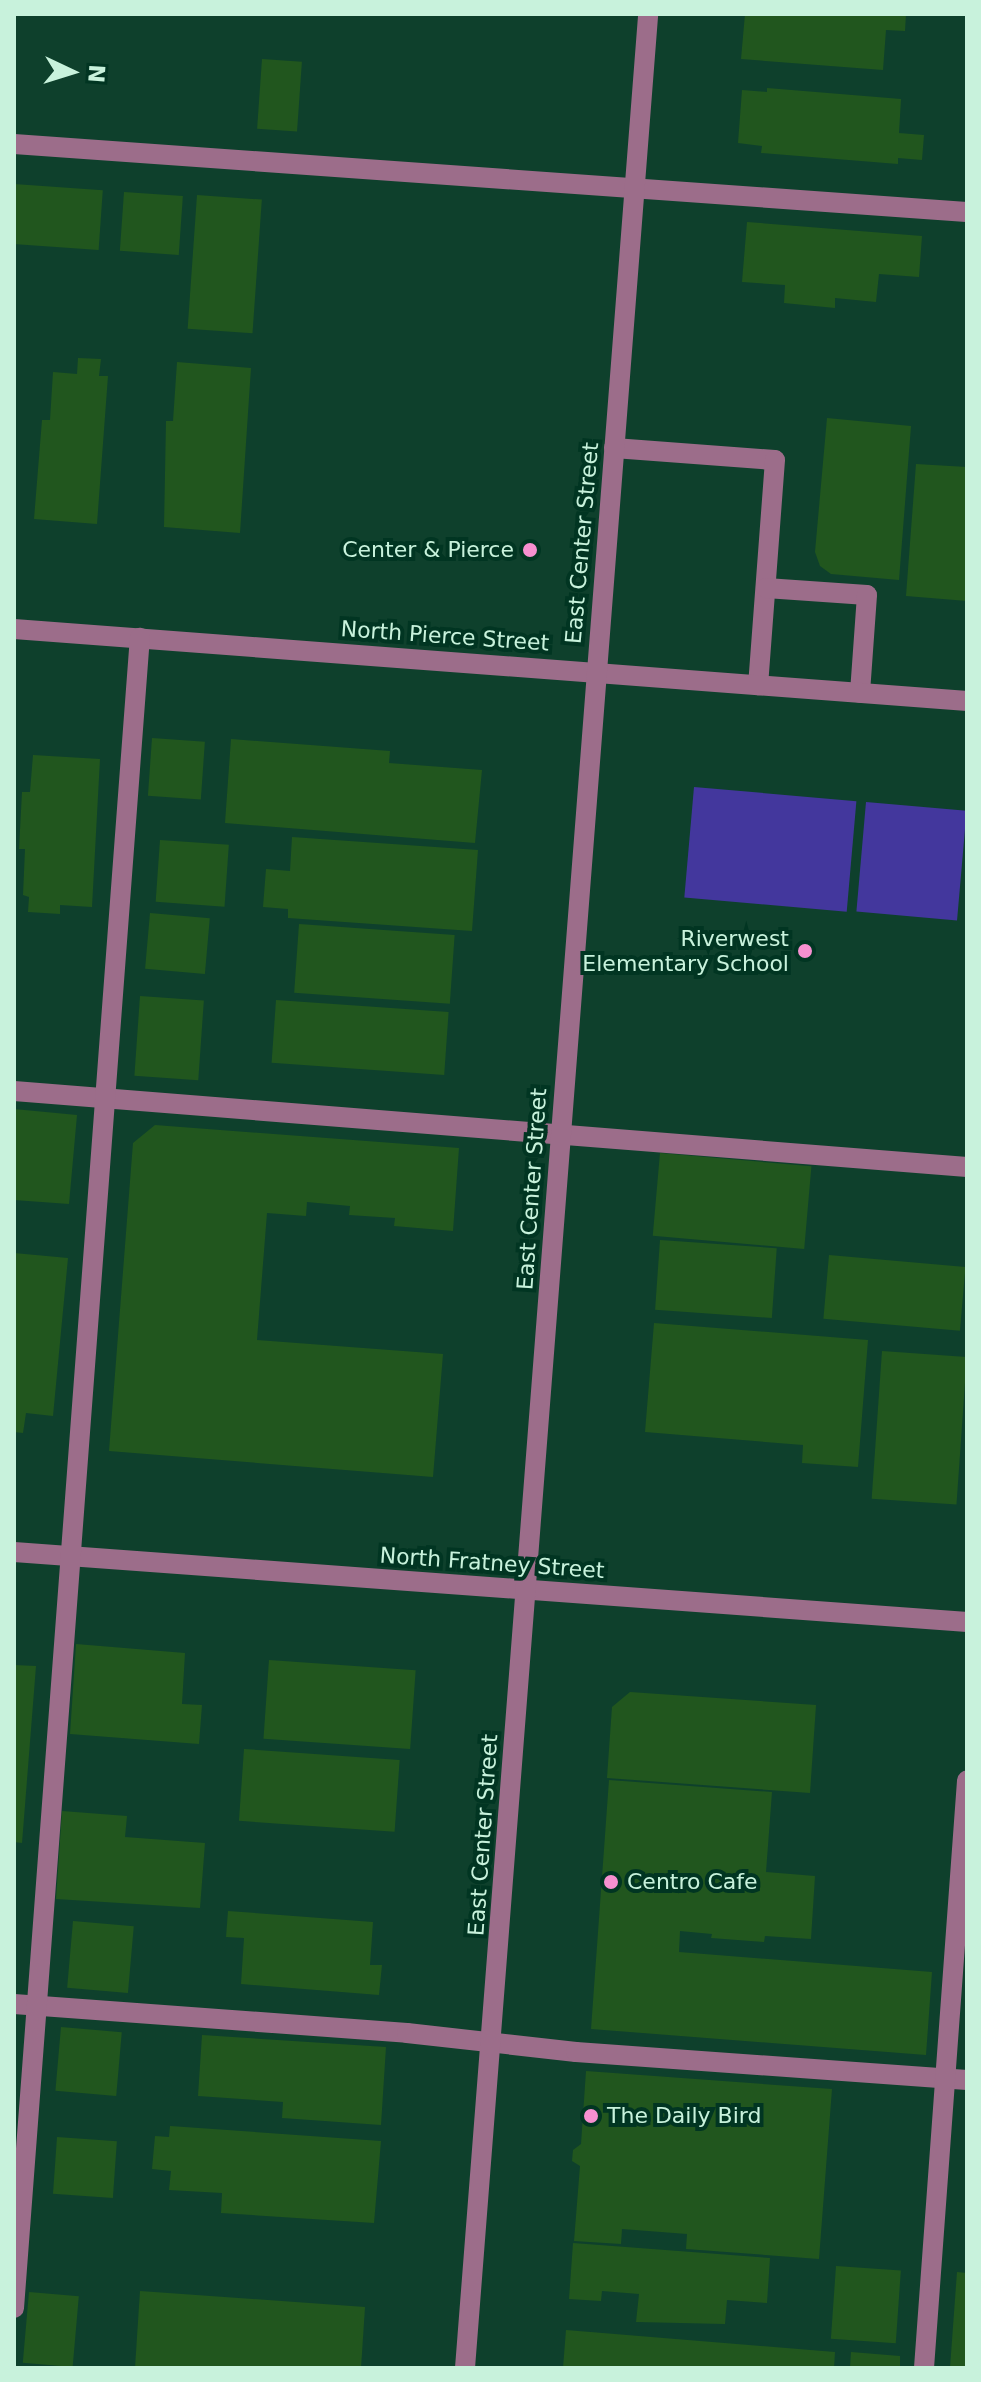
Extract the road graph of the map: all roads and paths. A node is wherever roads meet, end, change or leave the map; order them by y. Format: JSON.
{"nodes":[{"id":1,"x":648,"y":14,"type":"edge"},
{"id":2,"x":14,"y":144,"type":"edge"},
{"id":3,"x":635,"y":190,"type":"junction"},
{"id":4,"x":967,"y":212,"type":"edge"},
{"id":5,"x":614,"y":448,"type":"junction"},
{"id":6,"x":766,"y":588,"type":"junction"},
{"id":7,"x":14,"y":629,"type":"edge"},
{"id":8,"x":140,"y":638,"type":"junction"},
{"id":9,"x":596,"y":672,"type":"junction"},
{"id":10,"x":758,"y":685,"type":"junction"},
{"id":11,"x":860,"y":693,"type":"junction"},
{"id":12,"x":967,"y":701,"type":"edge"},
{"id":13,"x":14,"y":1091,"type":"edge"},
{"id":14,"x":107,"y":1097,"type":"junction"},
{"id":15,"x":561,"y":1132,"type":"junction"},
{"id":16,"x":967,"y":1167,"type":"edge"},
{"id":17,"x":14,"y":1552,"type":"edge"},
{"id":18,"x":69,"y":1557,"type":"junction"},
{"id":19,"x":526,"y":1589,"type":"junction"},
{"id":20,"x":967,"y":1622,"type":"edge"},
{"id":21,"x":967,"y":1781,"type":"edge"},
{"id":22,"x":14,"y":2004,"type":"edge"},
{"id":23,"x":38,"y":2006,"type":"junction"},
{"id":24,"x":491,"y":2044,"type":"junction"},
{"id":25,"x":945,"y":2078,"type":"junction"},
{"id":26,"x":967,"y":2080,"type":"edge"},
{"id":27,"x":14,"y":2308,"type":"edge"},
{"id":28,"x":465,"y":2368,"type":"edge"},
{"id":29,"x":924,"y":2368,"type":"edge"}],
"edges":[{"from":1,"to":3,"type":"street","name":"East Center Street"},
{"from":2,"to":3,"type":"street"},
{"from":3,"to":4,"type":"street"},
{"from":3,"to":5,"type":"street","name":"East Center Street"},
{"from":5,"to":6,"type":"street"},
{"from":5,"to":9,"type":"street","name":"East Center Street"},
{"from":6,"to":10,"type":"street"},
{"from":6,"to":11,"type":"street"},
{"from":7,"to":8,"type":"street","name":"North Pierce Street"},
{"from":8,"to":9,"type":"street","name":"North Pierce Street"},
{"from":8,"to":14,"type":"street"},
{"from":9,"to":10,"type":"street","name":"North Pierce Street"},
{"from":9,"to":15,"type":"street","name":"East Center Street"},
{"from":10,"to":11,"type":"street","name":"North Pierce Street"},
{"from":11,"to":12,"type":"street","name":"North Pierce Street"},
{"from":13,"to":14,"type":"street"},
{"from":14,"to":15,"type":"street"},
{"from":14,"to":18,"type":"street"},
{"from":15,"to":16,"type":"street"},
{"from":15,"to":19,"type":"street","name":"East Center Street"},
{"from":17,"to":18,"type":"street","name":"North Fratney Street"},
{"from":18,"to":19,"type":"street","name":"North Fratney Street"},
{"from":18,"to":23,"type":"street"},
{"from":19,"to":20,"type":"street","name":"North Fratney Street"},
{"from":19,"to":24,"type":"street","name":"East Center Street"},
{"from":21,"to":25,"type":"street"},
{"from":22,"to":23,"type":"street"},
{"from":23,"to":24,"type":"street"},
{"from":23,"to":27,"type":"street"},
{"from":24,"to":25,"type":"street"},
{"from":24,"to":28,"type":"street","name":"East Center Street"},
{"from":25,"to":26,"type":"street"},
{"from":25,"to":29,"type":"street"}]}
